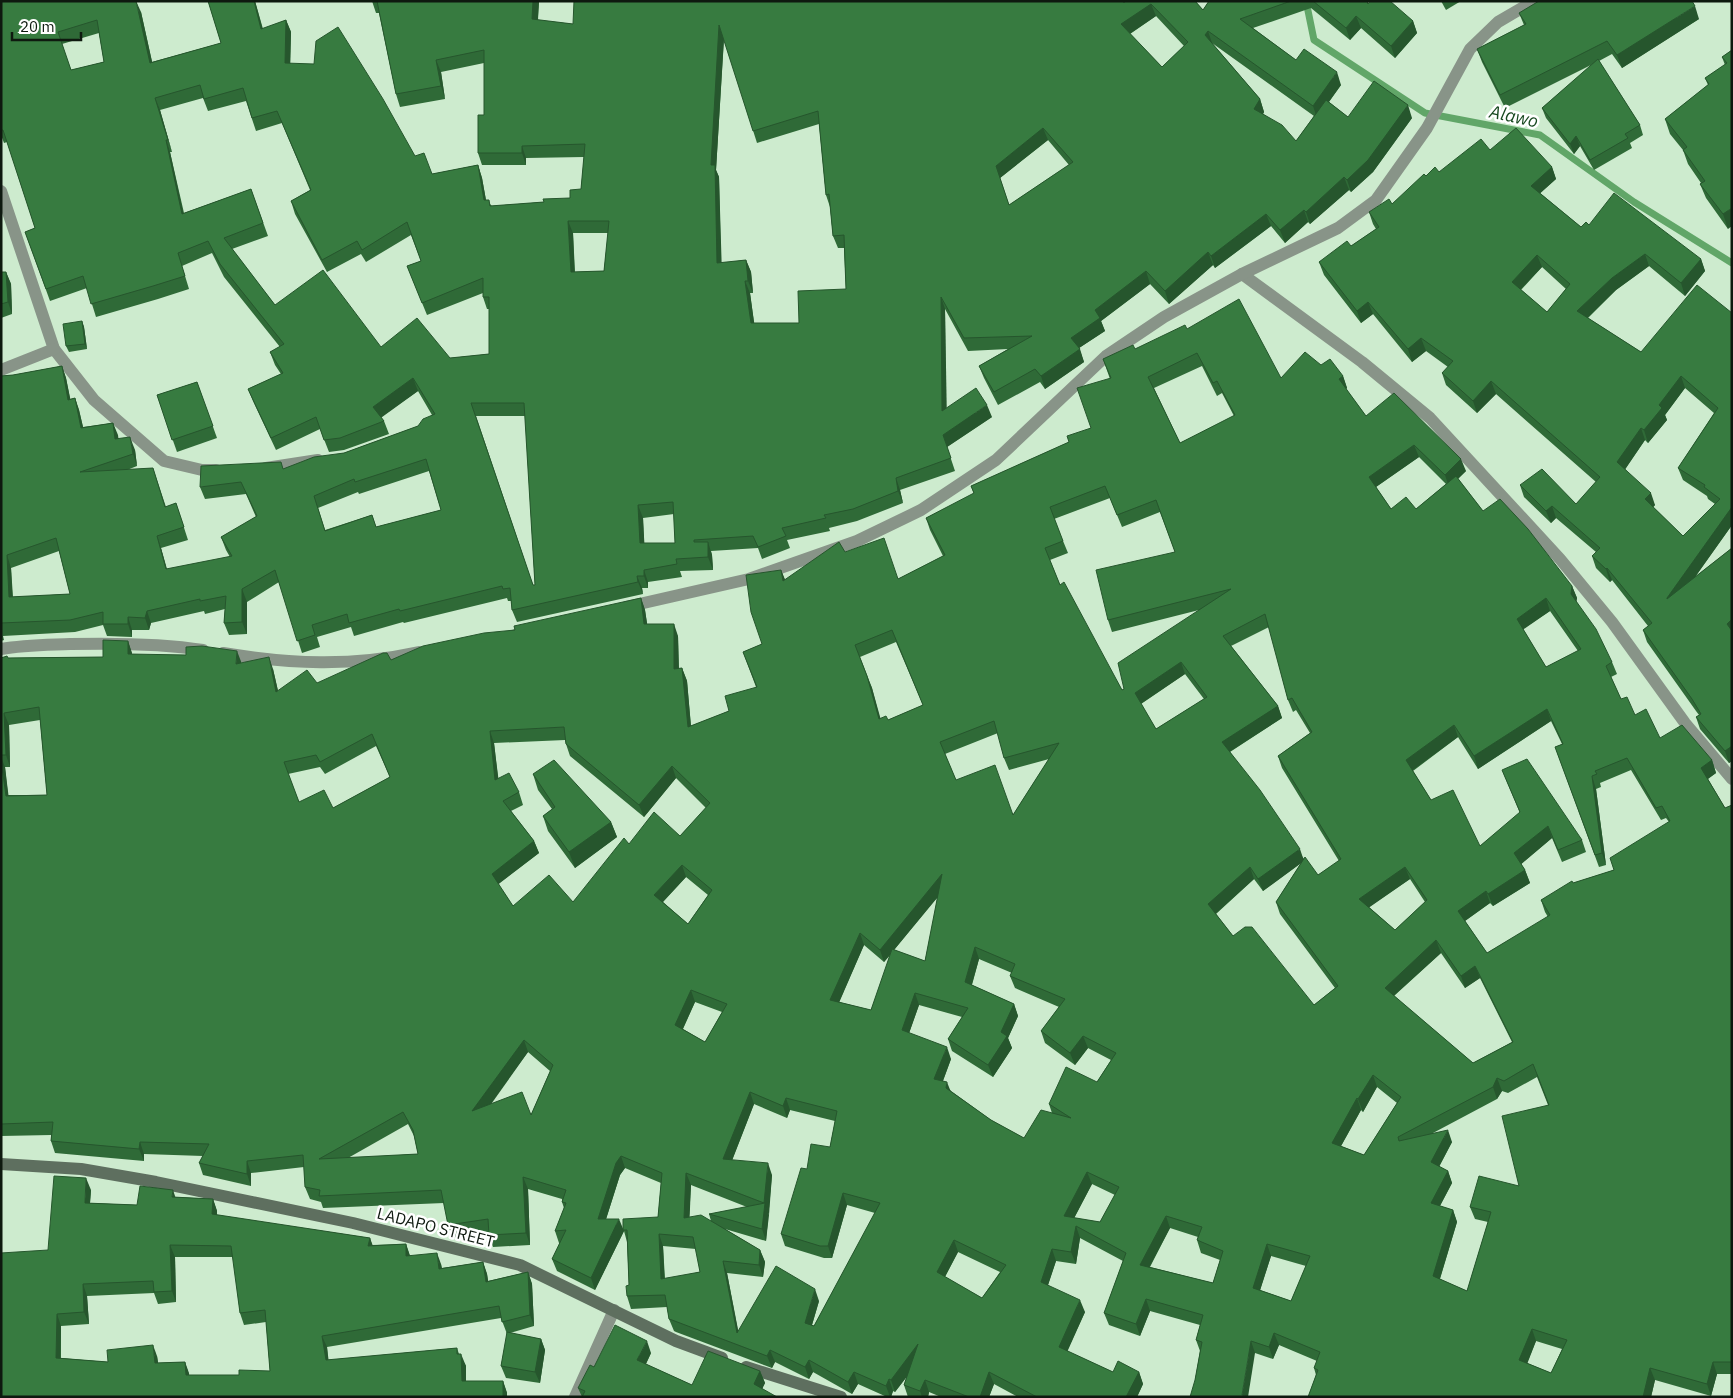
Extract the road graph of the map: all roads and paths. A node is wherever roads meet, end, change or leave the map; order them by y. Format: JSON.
{"nodes":[{"id":1,"x":1534,"y":1,"type":"edge"},
{"id":2,"x":1,"y":191,"type":"edge"},
{"id":3,"x":1242,"y":274,"type":"junction"},
{"id":4,"x":54,"y":349,"type":"junction"},
{"id":5,"x":1,"y":370,"type":"edge"},
{"id":6,"x":327,"y":459,"type":"edge"},
{"id":7,"x":231,"y":469,"type":"edge"},
{"id":8,"x":250,"y":469,"type":"edge"},
{"id":9,"x":609,"y":611,"type":"edge"},
{"id":10,"x":1,"y":649,"type":"edge"},
{"id":11,"x":430,"y":650,"type":"edge"},
{"id":12,"x":1732,"y":779,"type":"edge"},
{"id":13,"x":1,"y":1164,"type":"edge"},
{"id":14,"x":614,"y":1310,"type":"junction"},
{"id":15,"x":574,"y":1397,"type":"edge"},
{"id":16,"x":842,"y":1397,"type":"edge"}],
"edges":[{"from":1,"to":3,"type":"street"},
{"from":2,"to":4,"type":"street"},
{"from":3,"to":9,"type":"street"},
{"from":3,"to":12,"type":"street"},
{"from":4,"to":5,"type":"street"},
{"from":4,"to":7,"type":"street"},
{"from":6,"to":8,"type":"street"},
{"from":10,"to":11,"type":"street"},
{"from":13,"to":14,"type":"main road","name":"LADAPO STREET"},
{"from":14,"to":15,"type":"street"},
{"from":14,"to":16,"type":"main road","name":"LADAPO STREET"}]}
